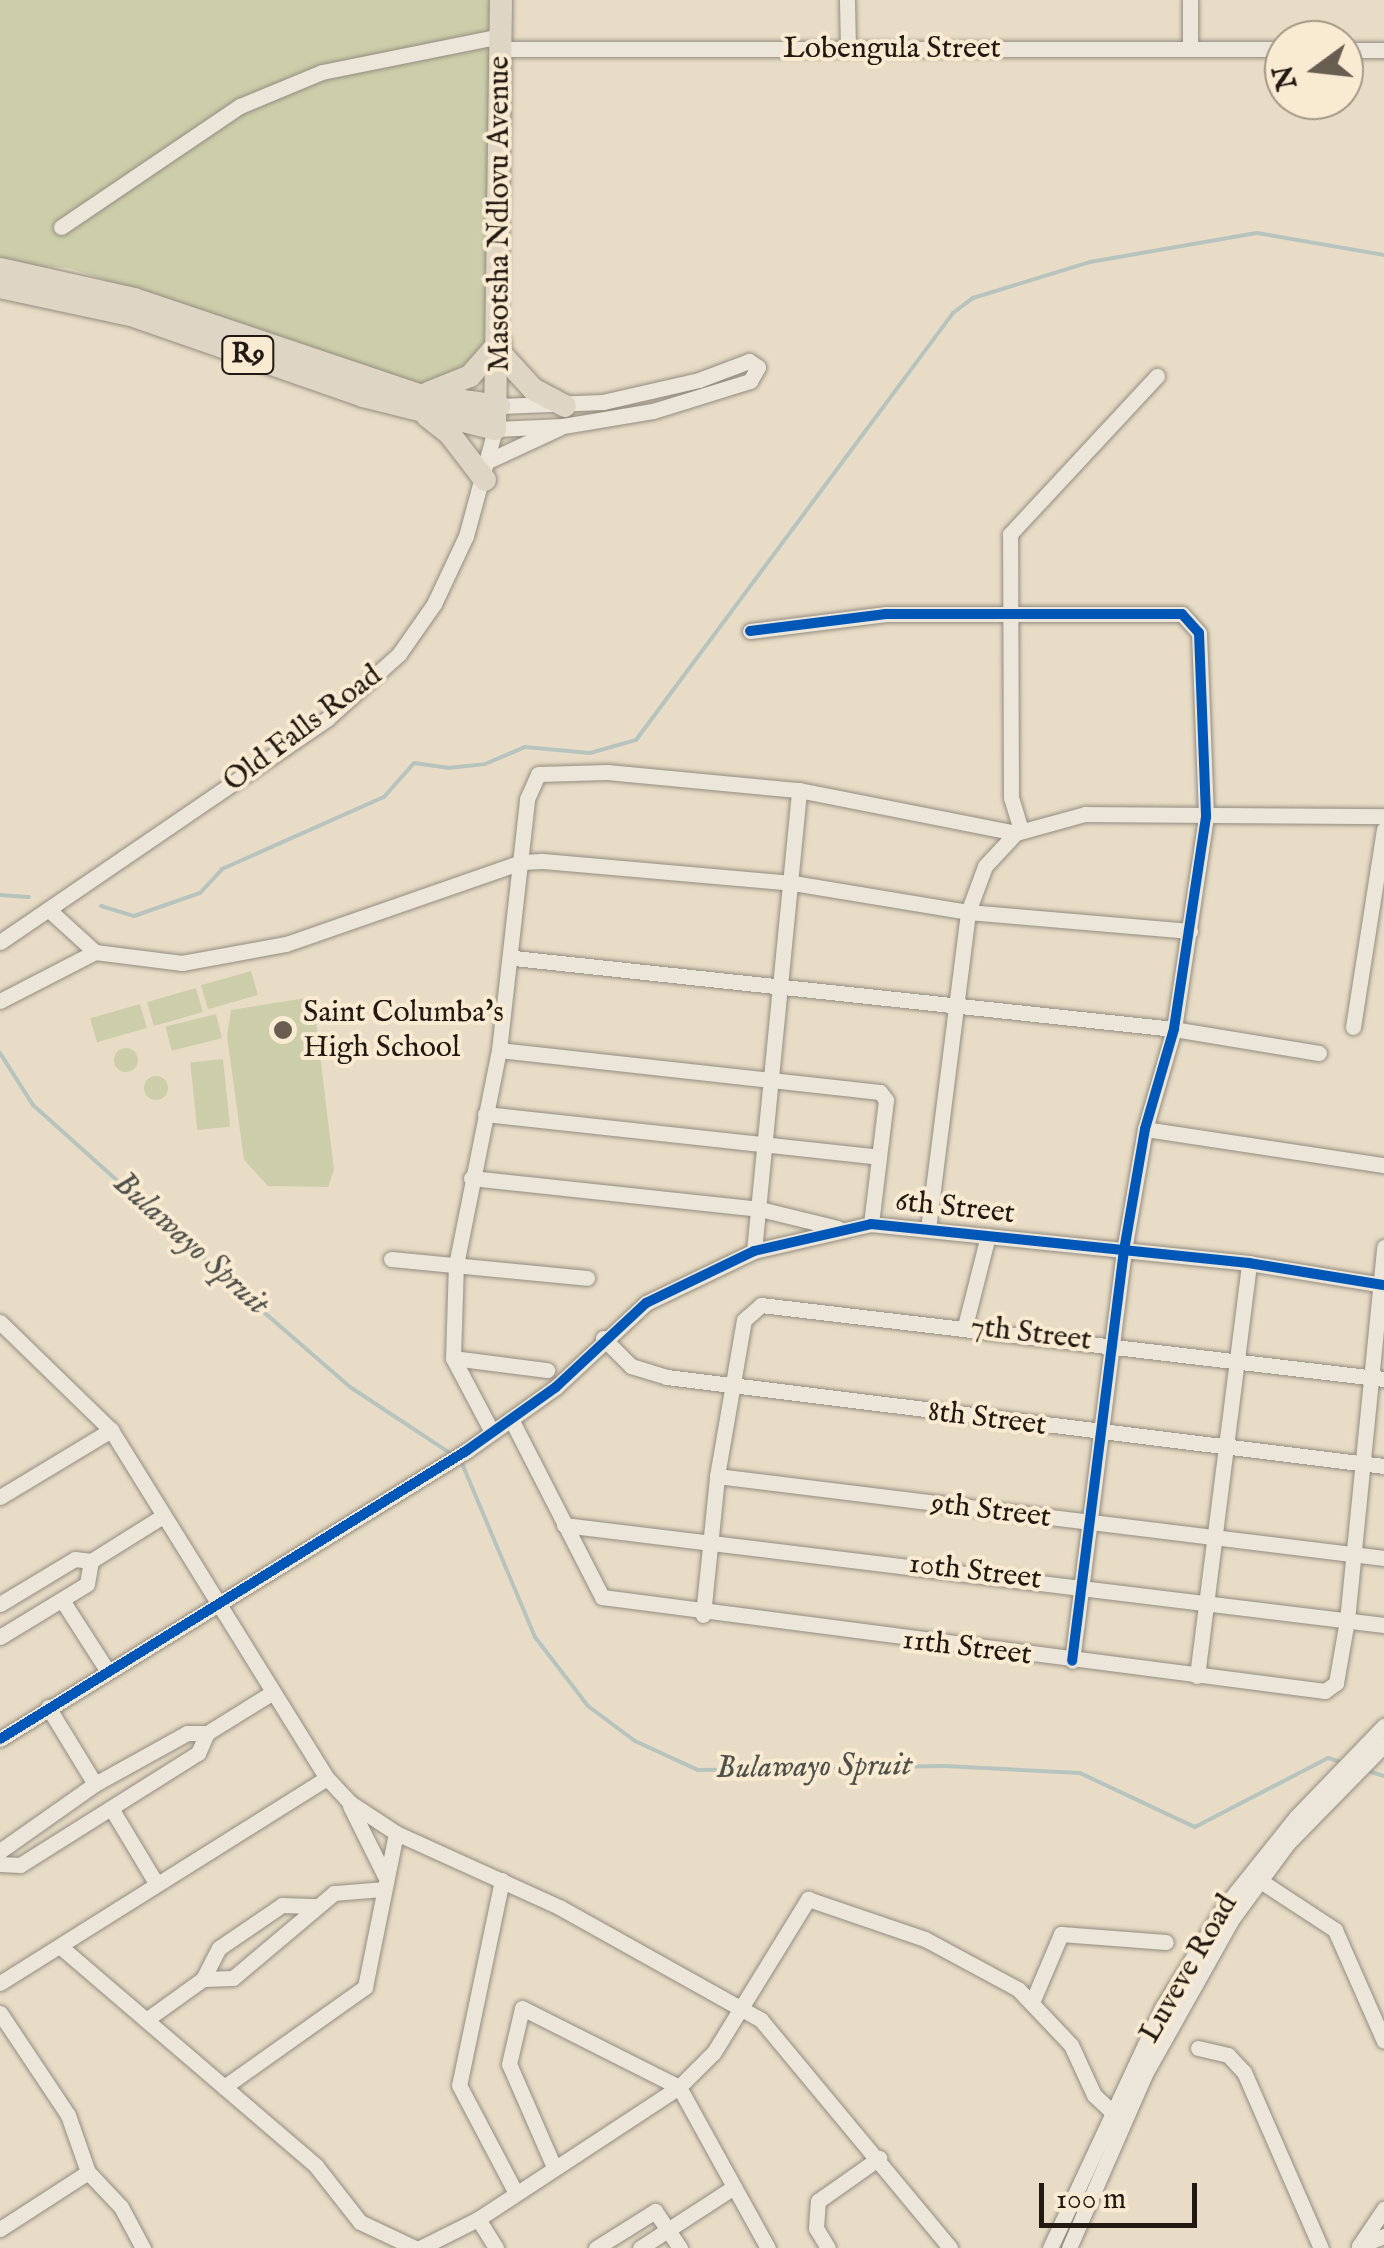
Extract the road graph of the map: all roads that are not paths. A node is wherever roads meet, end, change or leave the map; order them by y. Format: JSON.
{"nodes":[{"id":1,"x":501,"y":0,"type":"edge"},
{"id":2,"x":847,"y":0,"type":"edge"},
{"id":3,"x":1190,"y":0,"type":"edge"},
{"id":4,"x":500,"y":42,"type":"junction"},
{"id":5,"x":848,"y":49,"type":"junction"},
{"id":6,"x":1190,"y":49,"type":"junction"},
{"id":7,"x":1264,"y":49,"type":"edge"},
{"id":8,"x":61,"y":227,"type":"dead end"},
{"id":9,"x":0,"y":268,"type":"edge"},
{"id":10,"x":0,"y":287,"type":"edge"},
{"id":11,"x":500,"y":348,"type":"junction"},
{"id":12,"x":1156,"y":376,"type":"dead end"},
{"id":13,"x":421,"y":404,"type":"junction"},
{"id":14,"x":564,"y":416,"type":"junction"},
{"id":15,"x":497,"y":417,"type":"junction"},
{"id":16,"x":487,"y":470,"type":"junction"},
{"id":17,"x":1009,"y":615,"type":"junction"},
{"id":18,"x":750,"y":632,"type":"dead end"},
{"id":19,"x":799,"y":790,"type":"junction"},
{"id":20,"x":1384,"y":816,"type":"edge"},
{"id":21,"x":1206,"y":817,"type":"junction"},
{"id":22,"x":1384,"y":829,"type":"edge"},
{"id":23,"x":1018,"y":831,"type":"junction"},
{"id":24,"x":521,"y":862,"type":"junction"},
{"id":25,"x":793,"y":883,"type":"junction"},
{"id":26,"x":49,"y":910,"type":"junction"},
{"id":27,"x":968,"y":912,"type":"junction"},
{"id":28,"x":1190,"y":930,"type":"junction"},
{"id":29,"x":0,"y":942,"type":"edge"},
{"id":30,"x":95,"y":952,"type":"junction"},
{"id":31,"x":1365,"y":955,"type":"junction"},
{"id":32,"x":514,"y":958,"type":"junction"},
{"id":33,"x":1384,"y":958,"type":"edge"},
{"id":34,"x":782,"y":990,"type":"junction"},
{"id":35,"x":0,"y":1001,"type":"edge"},
{"id":36,"x":956,"y":1007,"type":"junction"},
{"id":37,"x":1352,"y":1027,"type":"dead end"},
{"id":38,"x":1174,"y":1028,"type":"junction"},
{"id":39,"x":499,"y":1050,"type":"junction"},
{"id":40,"x":1319,"y":1053,"type":"dead end"},
{"id":41,"x":774,"y":1080,"type":"junction"},
{"id":42,"x":486,"y":1114,"type":"junction"},
{"id":43,"x":1145,"y":1130,"type":"junction"},
{"id":44,"x":766,"y":1148,"type":"junction"},
{"id":45,"x":879,"y":1157,"type":"junction"},
{"id":46,"x":1384,"y":1165,"type":"edge"},
{"id":47,"x":471,"y":1178,"type":"junction"},
{"id":48,"x":760,"y":1210,"type":"junction"},
{"id":49,"x":871,"y":1224,"type":"junction"},
{"id":50,"x":840,"y":1228,"type":"junction"},
{"id":51,"x":928,"y":1229,"type":"junction"},
{"id":52,"x":988,"y":1236,"type":"junction"},
{"id":53,"x":1384,"y":1246,"type":"edge"},
{"id":54,"x":1124,"y":1250,"type":"junction"},
{"id":55,"x":754,"y":1251,"type":"junction"},
{"id":56,"x":390,"y":1259,"type":"dead end"},
{"id":57,"x":1250,"y":1263,"type":"junction"},
{"id":58,"x":456,"y":1265,"type":"junction"},
{"id":59,"x":586,"y":1278,"type":"dead end"},
{"id":60,"x":1381,"y":1285,"type":"edge"},
{"id":61,"x":0,"y":1322,"type":"edge"},
{"id":62,"x":966,"y":1326,"type":"junction"},
{"id":63,"x":603,"y":1338,"type":"junction"},
{"id":64,"x":1112,"y":1343,"type":"junction"},
{"id":65,"x":453,"y":1358,"type":"junction"},
{"id":66,"x":1237,"y":1361,"type":"junction"},
{"id":67,"x":547,"y":1370,"type":"dead end"},
{"id":68,"x":1377,"y":1378,"type":"edge"},
{"id":69,"x":732,"y":1387,"type":"junction"},
{"id":70,"x":511,"y":1419,"type":"junction"},
{"id":71,"x":111,"y":1430,"type":"junction"},
{"id":72,"x":492,"y":1432,"type":"junction"},
{"id":73,"x":1101,"y":1433,"type":"junction"},
{"id":74,"x":1226,"y":1449,"type":"junction"},
{"id":75,"x":1360,"y":1463,"type":"junction"},
{"id":76,"x":1384,"y":1466,"type":"edge"},
{"id":77,"x":717,"y":1476,"type":"junction"},
{"id":78,"x":0,"y":1497,"type":"edge"},
{"id":79,"x":162,"y":1516,"type":"junction"},
{"id":80,"x":1090,"y":1524,"type":"junction"},
{"id":81,"x":564,"y":1526,"type":"junction"},
{"id":82,"x":710,"y":1538,"type":"junction"},
{"id":83,"x":1214,"y":1540,"type":"junction"},
{"id":84,"x":1354,"y":1554,"type":"junction"},
{"id":85,"x":1384,"y":1558,"type":"edge"},
{"id":86,"x":92,"y":1561,"type":"junction"},
{"id":87,"x":1082,"y":1585,"type":"junction"},
{"id":88,"x":62,"y":1600,"type":"junction"},
{"id":89,"x":1207,"y":1600,"type":"junction"},
{"id":90,"x":0,"y":1604,"type":"edge"},
{"id":91,"x":217,"y":1604,"type":"junction"},
{"id":92,"x":703,"y":1615,"type":"junction"},
{"id":93,"x":1346,"y":1620,"type":"junction"},
{"id":94,"x":1384,"y":1625,"type":"edge"},
{"id":95,"x":0,"y":1637,"type":"edge"},
{"id":96,"x":1072,"y":1661,"type":"junction"},
{"id":97,"x":106,"y":1670,"type":"junction"},
{"id":98,"x":1197,"y":1676,"type":"junction"},
{"id":99,"x":272,"y":1692,"type":"junction"},
{"id":100,"x":48,"y":1707,"type":"junction"},
{"id":101,"x":1384,"y":1726,"type":"edge"},
{"id":102,"x":207,"y":1733,"type":"junction"},
{"id":103,"x":0,"y":1739,"type":"edge"},
{"id":104,"x":1383,"y":1747,"type":"edge"},
{"id":105,"x":327,"y":1778,"type":"junction"},
{"id":106,"x":95,"y":1784,"type":"junction"},
{"id":107,"x":349,"y":1802,"type":"junction"},
{"id":108,"x":111,"y":1808,"type":"junction"},
{"id":109,"x":396,"y":1833,"type":"junction"},
{"id":110,"x":0,"y":1851,"type":"edge"},
{"id":111,"x":0,"y":1864,"type":"edge"},
{"id":112,"x":502,"y":1880,"type":"junction"},
{"id":113,"x":1259,"y":1880,"type":"junction"},
{"id":114,"x":156,"y":1883,"type":"junction"},
{"id":115,"x":385,"y":1883,"type":"junction"},
{"id":116,"x":317,"y":1906,"type":"junction"},
{"id":117,"x":1166,"y":1942,"type":"dead end"},
{"id":118,"x":62,"y":1948,"type":"junction"},
{"id":119,"x":202,"y":1979,"type":"junction"},
{"id":120,"x":0,"y":1983,"type":"edge"},
{"id":121,"x":1034,"y":2000,"type":"junction"},
{"id":122,"x":742,"y":2008,"type":"junction"},
{"id":123,"x":0,"y":2013,"type":"edge"},
{"id":124,"x":146,"y":2020,"type":"junction"},
{"id":125,"x":1384,"y":2041,"type":"edge"},
{"id":126,"x":1198,"y":2048,"type":"dead end"},
{"id":127,"x":224,"y":2087,"type":"junction"},
{"id":128,"x":679,"y":2087,"type":"junction"},
{"id":129,"x":1111,"y":2111,"type":"junction"},
{"id":130,"x":879,"y":2158,"type":"junction"},
{"id":131,"x":554,"y":2167,"type":"junction"},
{"id":132,"x":88,"y":2172,"type":"junction"},
{"id":133,"x":734,"y":2186,"type":"junction"},
{"id":134,"x":516,"y":2193,"type":"junction"},
{"id":135,"x":1384,"y":2208,"type":"edge"},
{"id":136,"x":478,"y":2218,"type":"junction"},
{"id":137,"x":0,"y":2229,"type":"edge"},
{"id":138,"x":670,"y":2229,"type":"junction"},
{"id":139,"x":1384,"y":2236,"type":"edge"},
{"id":140,"x":1357,"y":2247,"type":"edge"},
{"id":141,"x":143,"y":2248,"type":"edge"},
{"id":142,"x":418,"y":2248,"type":"edge"},
{"id":143,"x":496,"y":2248,"type":"edge"},
{"id":144,"x":596,"y":2248,"type":"edge"},
{"id":145,"x":640,"y":2248,"type":"edge"},
{"id":146,"x":680,"y":2248,"type":"edge"},
{"id":147,"x":768,"y":2248,"type":"edge"},
{"id":148,"x":828,"y":2248,"type":"edge"},
{"id":149,"x":950,"y":2248,"type":"edge"},
{"id":150,"x":1050,"y":2248,"type":"edge"},
{"id":151,"x":1070,"y":2248,"type":"edge"},
{"id":152,"x":1321,"y":2248,"type":"edge"}],
"edges":[{"from":1,"to":4,"type":"highway","name":"Masotsha Ndlovu Avenue"},
{"from":2,"to":5,"type":"street"},
{"from":3,"to":6,"type":"street"},
{"from":4,"to":5,"type":"street","name":"Lobengula Street"},
{"from":4,"to":8,"type":"street","name":"Lobengula Street"},
{"from":4,"to":11,"type":"highway","name":"Masotsha Ndlovu Avenue"},
{"from":5,"to":6,"type":"street","name":"Lobengula Street"},
{"from":6,"to":7,"type":"street","name":"Lobengula Street"},
{"from":9,"to":13,"type":"highway","number":"R9"},
{"from":10,"to":13,"type":"highway","number":"R9"},
{"from":11,"to":13,"type":"highway"},
{"from":11,"to":14,"type":"highway"},
{"from":11,"to":15,"type":"highway","name":"Masotsha Ndlovu Avenue"},
{"from":12,"to":17,"type":"street"},
{"from":13,"to":15,"type":"highway","number":"R9"},
{"from":13,"to":16,"type":"highway"},
{"from":14,"to":14,"type":"street"},
{"from":14,"to":15,"type":"street"},
{"from":14,"to":16,"type":"street"},
{"from":15,"to":16,"type":"street","name":"Old Falls Road"},
{"from":16,"to":26,"type":"street","name":"Old Falls Road"},
{"from":17,"to":18,"type":"street"},
{"from":17,"to":21,"type":"street"},
{"from":17,"to":23,"type":"street"},
{"from":19,"to":23,"type":"street"},
{"from":19,"to":24,"type":"street"},
{"from":19,"to":25,"type":"street"},
{"from":20,"to":21,"type":"street"},
{"from":21,"to":23,"type":"street"},
{"from":21,"to":28,"type":"street"},
{"from":22,"to":31,"type":"street"},
{"from":23,"to":27,"type":"street"},
{"from":24,"to":25,"type":"street"},
{"from":24,"to":30,"type":"street"},
{"from":24,"to":32,"type":"street"},
{"from":25,"to":27,"type":"street"},
{"from":25,"to":34,"type":"street"},
{"from":26,"to":29,"type":"street","name":"Old Falls Road"},
{"from":26,"to":30,"type":"street"},
{"from":27,"to":28,"type":"street"},
{"from":27,"to":36,"type":"street"},
{"from":28,"to":38,"type":"street"},
{"from":30,"to":35,"type":"street"},
{"from":31,"to":33,"type":"street"},
{"from":31,"to":37,"type":"street"},
{"from":32,"to":34,"type":"street"},
{"from":32,"to":39,"type":"street"},
{"from":34,"to":36,"type":"street"},
{"from":34,"to":41,"type":"street"},
{"from":36,"to":38,"type":"street"},
{"from":36,"to":51,"type":"street"},
{"from":38,"to":40,"type":"street"},
{"from":38,"to":43,"type":"street"},
{"from":39,"to":41,"type":"street"},
{"from":39,"to":42,"type":"street"},
{"from":41,"to":44,"type":"street"},
{"from":41,"to":45,"type":"street"},
{"from":42,"to":44,"type":"street"},
{"from":42,"to":47,"type":"street"},
{"from":43,"to":46,"type":"street"},
{"from":43,"to":54,"type":"street"},
{"from":44,"to":45,"type":"street"},
{"from":44,"to":48,"type":"street"},
{"from":45,"to":49,"type":"street"},
{"from":47,"to":48,"type":"street"},
{"from":47,"to":58,"type":"street"},
{"from":48,"to":50,"type":"street"},
{"from":48,"to":55,"type":"street"},
{"from":49,"to":50,"type":"street","name":"6th Street"},
{"from":49,"to":51,"type":"street","name":"6th Street"},
{"from":50,"to":55,"type":"street","name":"6th Street"},
{"from":51,"to":52,"type":"street","name":"6th Street"},
{"from":52,"to":54,"type":"street","name":"6th Street"},
{"from":52,"to":62,"type":"street"},
{"from":53,"to":60,"type":"street"},
{"from":54,"to":57,"type":"street","name":"6th Street"},
{"from":54,"to":64,"type":"street"},
{"from":55,"to":63,"type":"street","name":"6th Street"},
{"from":56,"to":58,"type":"street"},
{"from":57,"to":60,"type":"street","name":"6th Street"},
{"from":57,"to":66,"type":"street"},
{"from":58,"to":59,"type":"street"},
{"from":58,"to":65,"type":"street"},
{"from":60,"to":68,"type":"street"},
{"from":61,"to":71,"type":"street"},
{"from":62,"to":64,"type":"street","name":"7th Street"},
{"from":62,"to":69,"type":"street","name":"7th Street"},
{"from":63,"to":69,"type":"street","name":"8th Street"},
{"from":63,"to":70,"type":"street","name":"6th Street"},
{"from":64,"to":66,"type":"street","name":"7th Street"},
{"from":64,"to":73,"type":"street"},
{"from":65,"to":67,"type":"street"},
{"from":65,"to":72,"type":"street"},
{"from":66,"to":68,"type":"street","name":"7th Street"},
{"from":66,"to":74,"type":"street"},
{"from":68,"to":75,"type":"street"},
{"from":69,"to":73,"type":"street","name":"8th Street"},
{"from":69,"to":77,"type":"street"},
{"from":70,"to":72,"type":"street","name":"6th Street"},
{"from":70,"to":81,"type":"street"},
{"from":71,"to":78,"type":"street"},
{"from":71,"to":79,"type":"street"},
{"from":72,"to":91,"type":"street","name":"6th Street"},
{"from":73,"to":74,"type":"street","name":"8th Street"},
{"from":73,"to":80,"type":"street"},
{"from":74,"to":75,"type":"street","name":"8th Street"},
{"from":74,"to":83,"type":"street"},
{"from":75,"to":76,"type":"street","name":"8th Street"},
{"from":75,"to":84,"type":"street"},
{"from":77,"to":80,"type":"street","name":"9th Street"},
{"from":77,"to":82,"type":"street"},
{"from":79,"to":86,"type":"street"},
{"from":79,"to":91,"type":"street"},
{"from":80,"to":83,"type":"street","name":"9th Street"},
{"from":80,"to":87,"type":"street"},
{"from":81,"to":82,"type":"street","name":"10th Street"},
{"from":81,"to":92,"type":"street","name":"11th Street"},
{"from":82,"to":87,"type":"street","name":"10th Street"},
{"from":82,"to":92,"type":"street"},
{"from":83,"to":84,"type":"street","name":"9th Street"},
{"from":83,"to":89,"type":"street"},
{"from":84,"to":85,"type":"street","name":"9th Street"},
{"from":84,"to":93,"type":"street"},
{"from":86,"to":88,"type":"street"},
{"from":86,"to":90,"type":"street"},
{"from":87,"to":89,"type":"street","name":"10th Street"},
{"from":87,"to":96,"type":"street"},
{"from":88,"to":95,"type":"street"},
{"from":88,"to":97,"type":"street"},
{"from":89,"to":93,"type":"street","name":"10th Street"},
{"from":89,"to":98,"type":"street"},
{"from":91,"to":97,"type":"street","name":"6th Street"},
{"from":91,"to":99,"type":"street"},
{"from":92,"to":96,"type":"street","name":"11th Street"},
{"from":93,"to":94,"type":"street","name":"10th Street"},
{"from":93,"to":98,"type":"street","name":"11th Street"},
{"from":96,"to":98,"type":"street","name":"11th Street"},
{"from":97,"to":100,"type":"street","name":"6th Street"},
{"from":99,"to":102,"type":"street"},
{"from":99,"to":105,"type":"street"},
{"from":100,"to":103,"type":"street","name":"6th Street"},
{"from":100,"to":106,"type":"street"},
{"from":101,"to":129,"type":"street","name":"Luveve Road"},
{"from":102,"to":106,"type":"street"},
{"from":102,"to":108,"type":"street"},
{"from":104,"to":113,"type":"street","name":"Luveve Road"},
{"from":105,"to":107,"type":"street"},
{"from":105,"to":114,"type":"street"},
{"from":106,"to":110,"type":"street"},
{"from":107,"to":109,"type":"street"},
{"from":107,"to":115,"type":"street"},
{"from":108,"to":111,"type":"street"},
{"from":108,"to":114,"type":"street"},
{"from":109,"to":112,"type":"street"},
{"from":109,"to":115,"type":"street"},
{"from":112,"to":122,"type":"street"},
{"from":112,"to":134,"type":"street"},
{"from":113,"to":125,"type":"street"},
{"from":113,"to":151,"type":"street","name":"Luveve Road"},
{"from":114,"to":118,"type":"street"},
{"from":115,"to":116,"type":"street"},
{"from":115,"to":127,"type":"street"},
{"from":116,"to":119,"type":"street"},
{"from":116,"to":119,"type":"street"},
{"from":117,"to":121,"type":"street"},
{"from":118,"to":120,"type":"street"},
{"from":118,"to":124,"type":"street"},
{"from":119,"to":124,"type":"street"},
{"from":121,"to":122,"type":"street"},
{"from":121,"to":129,"type":"street"},
{"from":122,"to":128,"type":"street"},
{"from":122,"to":130,"type":"street"},
{"from":123,"to":132,"type":"street"},
{"from":124,"to":127,"type":"street"},
{"from":126,"to":152,"type":"street"},
{"from":127,"to":142,"type":"street"},
{"from":128,"to":131,"type":"street"},
{"from":128,"to":131,"type":"street"},
{"from":128,"to":133,"type":"street"},
{"from":129,"to":150,"type":"street","name":"Luveve Road"},
{"from":130,"to":148,"type":"street"},
{"from":130,"to":149,"type":"street"},
{"from":131,"to":134,"type":"street"},
{"from":132,"to":137,"type":"street"},
{"from":132,"to":141,"type":"street"},
{"from":133,"to":138,"type":"street"},
{"from":133,"to":147,"type":"street"},
{"from":134,"to":136,"type":"street"},
{"from":135,"to":140,"type":"street"},
{"from":136,"to":142,"type":"street"},
{"from":136,"to":143,"type":"street"},
{"from":138,"to":144,"type":"street"},
{"from":138,"to":145,"type":"street"},
{"from":138,"to":146,"type":"street"},
{"from":139,"to":140,"type":"street"}]}
